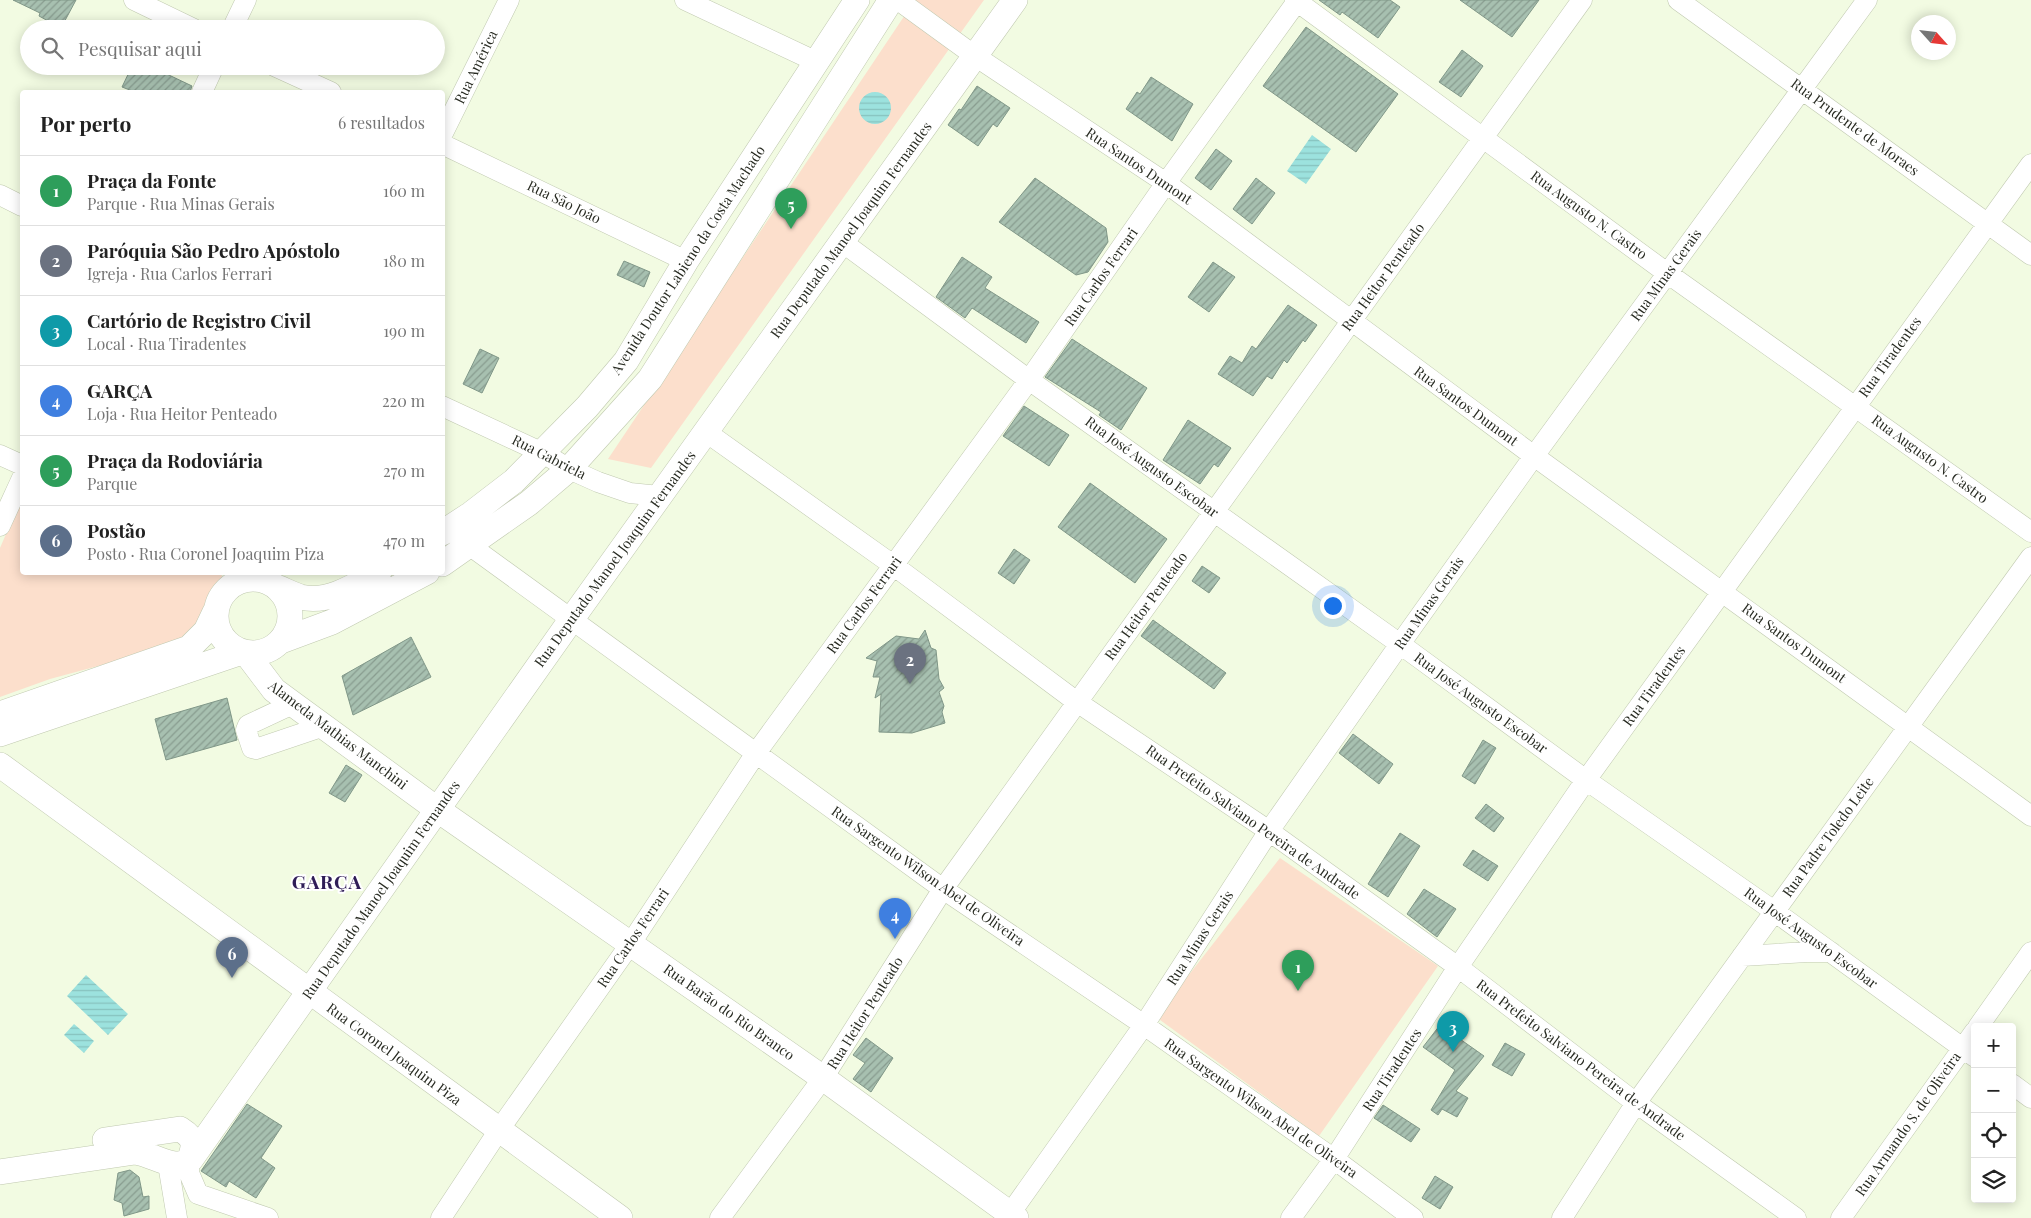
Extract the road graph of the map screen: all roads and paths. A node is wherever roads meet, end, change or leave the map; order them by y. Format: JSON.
{"nodes":[{"id":1,"x":134,"y":0,"type":"edge"},
{"id":2,"x":246,"y":0,"type":"edge"},
{"id":3,"x":509,"y":0,"type":"edge"},
{"id":4,"x":685,"y":0,"type":"edge"},
{"id":5,"x":857,"y":0,"type":"edge"},
{"id":6,"x":891,"y":0,"type":"edge"},
{"id":7,"x":898,"y":0,"type":"edge"},
{"id":8,"x":1015,"y":0,"type":"edge"},
{"id":9,"x":1296,"y":0,"type":"edge"},
{"id":10,"x":1582,"y":0,"type":"edge"},
{"id":11,"x":1678,"y":0,"type":"edge"},
{"id":12,"x":1866,"y":0,"type":"edge"},
{"id":13,"x":175,"y":20,"type":"edge"},
{"id":14,"x":236,"y":20,"type":"edge"},
{"id":15,"x":975,"y":56,"type":"junction"},
{"id":16,"x":817,"y":62,"type":"junction"},
{"id":17,"x":210,"y":75,"type":"edge"},
{"id":18,"x":294,"y":75,"type":"edge"},
{"id":19,"x":1802,"y":88,"type":"junction"},
{"id":20,"x":203,"y":90,"type":"edge"},
{"id":21,"x":327,"y":90,"type":"edge"},
{"id":22,"x":445,"y":128,"type":"edge"},
{"id":23,"x":1483,"y":138,"type":"junction"},
{"id":24,"x":445,"y":145,"type":"edge"},
{"id":25,"x":2031,"y":164,"type":"edge"},
{"id":26,"x":1166,"y":183,"type":"junction"},
{"id":27,"x":0,"y":195,"type":"edge"},
{"id":28,"x":20,"y":205,"type":"edge"},
{"id":29,"x":1988,"y":224,"type":"junction"},
{"id":30,"x":842,"y":242,"type":"junction"},
{"id":31,"x":2031,"y":255,"type":"edge"},
{"id":32,"x":686,"y":261,"type":"junction"},
{"id":33,"x":1667,"y":273,"type":"junction"},
{"id":34,"x":1351,"y":321,"type":"junction"},
{"id":35,"x":1029,"y":380,"type":"junction"},
{"id":36,"x":1855,"y":405,"type":"junction"},
{"id":37,"x":445,"y":407,"type":"edge"},
{"id":38,"x":706,"y":432,"type":"junction"},
{"id":39,"x":543,"y":453,"type":"junction"},
{"id":40,"x":0,"y":455,"type":"edge"},
{"id":41,"x":1534,"y":456,"type":"junction"},
{"id":42,"x":20,"y":464,"type":"edge"},
{"id":43,"x":569,"y":469,"type":"junction"},
{"id":44,"x":20,"y":482,"type":"edge"},
{"id":45,"x":659,"y":496,"type":"junction"},
{"id":46,"x":1214,"y":512,"type":"junction"},
{"id":47,"x":0,"y":526,"type":"edge"},
{"id":48,"x":445,"y":531,"type":"edge"},
{"id":49,"x":2031,"y":532,"type":"edge"},
{"id":50,"x":468,"y":546,"type":"junction"},
{"id":51,"x":2031,"y":557,"type":"edge"},
{"id":52,"x":445,"y":562,"type":"edge"},
{"id":53,"x":893,"y":565,"type":"junction"},
{"id":54,"x":374,"y":575,"type":"edge"},
{"id":55,"x":421,"y":575,"type":"edge"},
{"id":56,"x":241,"y":576,"type":"edge"},
{"id":57,"x":279,"y":588,"type":"junction"},
{"id":58,"x":1722,"y":591,"type":"junction"},
{"id":59,"x":215,"y":612,"type":"junction"},
{"id":60,"x":571,"y":620,"type":"junction"},
{"id":61,"x":281,"y":641,"type":"junction"},
{"id":62,"x":1400,"y":644,"type":"junction"},
{"id":63,"x":244,"y":652,"type":"junction"},
{"id":64,"x":1077,"y":702,"type":"junction"},
{"id":65,"x":293,"y":704,"type":"junction"},
{"id":66,"x":0,"y":714,"type":"edge"},
{"id":67,"x":324,"y":726,"type":"junction"},
{"id":68,"x":1909,"y":726,"type":"junction"},
{"id":69,"x":0,"y":734,"type":"edge"},
{"id":70,"x":756,"y":753,"type":"junction"},
{"id":71,"x":0,"y":766,"type":"edge"},
{"id":72,"x":1586,"y":780,"type":"junction"},
{"id":73,"x":438,"y":810,"type":"junction"},
{"id":74,"x":2031,"y":816,"type":"edge"},
{"id":75,"x":1269,"y":831,"type":"junction"},
{"id":76,"x":942,"y":889,"type":"junction"},
{"id":77,"x":1774,"y":911,"type":"junction"},
{"id":78,"x":631,"y":943,"type":"junction"},
{"id":79,"x":1831,"y":952,"type":"junction"},
{"id":80,"x":2031,"y":952,"type":"edge"},
{"id":81,"x":1742,"y":956,"type":"junction"},
{"id":82,"x":1458,"y":967,"type":"junction"},
{"id":83,"x":309,"y":992,"type":"junction"},
{"id":84,"x":1981,"y":1023,"type":"edge"},
{"id":85,"x":1144,"y":1025,"type":"junction"},
{"id":86,"x":1968,"y":1053,"type":"edge"},
{"id":87,"x":823,"y":1078,"type":"junction"},
{"id":88,"x":2016,"y":1087,"type":"edge"},
{"id":89,"x":2031,"y":1098,"type":"edge"},
{"id":90,"x":1636,"y":1103,"type":"junction"},
{"id":91,"x":499,"y":1130,"type":"junction"},
{"id":92,"x":0,"y":1154,"type":"edge"},
{"id":93,"x":1334,"y":1159,"type":"junction"},
{"id":94,"x":178,"y":1162,"type":"junction"},
{"id":95,"x":0,"y":1172,"type":"edge"},
{"id":96,"x":198,"y":1194,"type":"junction"},
{"id":97,"x":176,"y":1214,"type":"edge"},
{"id":98,"x":1011,"y":1217,"type":"edge"},
{"id":99,"x":268,"y":1218,"type":"edge"},
{"id":100,"x":441,"y":1218,"type":"edge"},
{"id":101,"x":620,"y":1218,"type":"edge"},
{"id":102,"x":720,"y":1218,"type":"edge"},
{"id":103,"x":1291,"y":1218,"type":"edge"},
{"id":104,"x":1413,"y":1218,"type":"edge"},
{"id":105,"x":1562,"y":1218,"type":"edge"},
{"id":106,"x":1796,"y":1218,"type":"edge"},
{"id":107,"x":1841,"y":1218,"type":"edge"}],
"edges":[{"from":1,"to":13,"type":"street"},
{"from":2,"to":14,"type":"street"},
{"from":3,"to":22,"type":"street","name":"Rua América"},
{"from":4,"to":16,"type":"street"},
{"from":5,"to":16,"type":"main road","name":"Avenida Doutor Labieno da Costa Machado"},
{"from":6,"to":43,"type":"main road"},
{"from":7,"to":15,"type":"street","name":"Rua Santos Dumont"},
{"from":8,"to":15,"type":"main road","name":"Rua Deputado Manoel Joaquim Fernandes"},
{"from":9,"to":23,"type":"street","name":"Rua Augusto N. Castro"},
{"from":9,"to":26,"type":"street","name":"Rua Carlos Ferrari"},
{"from":10,"to":23,"type":"street","name":"Rua Heitor Penteado"},
{"from":11,"to":19,"type":"street","name":"Rua Prudente de Moraes"},
{"from":12,"to":19,"type":"street","name":"Rua Minas Gerais"},
{"from":15,"to":26,"type":"street","name":"Rua Santos Dumont"},
{"from":15,"to":30,"type":"main road","name":"Rua Deputado Manoel Joaquim Fernandes"},
{"from":16,"to":32,"type":"main road","name":"Avenida Doutor Labieno da Costa Machado"},
{"from":17,"to":20,"type":"street"},
{"from":18,"to":21,"type":"street"},
{"from":19,"to":29,"type":"street","name":"Rua Prudente de Moraes"},
{"from":19,"to":33,"type":"street","name":"Rua Minas Gerais"},
{"from":23,"to":33,"type":"street","name":"Rua Augusto N. Castro"},
{"from":23,"to":34,"type":"street","name":"Rua Heitor Penteado"},
{"from":24,"to":32,"type":"street","name":"Rua São João"},
{"from":25,"to":29,"type":"street","name":"Rua Tiradentes"},
{"from":26,"to":34,"type":"street","name":"Rua Santos Dumont"},
{"from":26,"to":35,"type":"street","name":"Rua Carlos Ferrari"},
{"from":27,"to":28,"type":"street"},
{"from":29,"to":31,"type":"street","name":"Rua Prudente de Moraes"},
{"from":29,"to":36,"type":"street","name":"Rua Tiradentes"},
{"from":30,"to":35,"type":"street","name":"Rua José Augusto Escobar"},
{"from":30,"to":38,"type":"main road","name":"Rua Deputado Manoel Joaquim Fernandes"},
{"from":32,"to":39,"type":"main road","name":"Avenida Doutor Labieno da Costa Machado"},
{"from":33,"to":36,"type":"street","name":"Rua Augusto N. Castro"},
{"from":33,"to":41,"type":"street","name":"Rua Minas Gerais"},
{"from":34,"to":41,"type":"street","name":"Rua Santos Dumont"},
{"from":34,"to":46,"type":"street","name":"Rua Heitor Penteado"},
{"from":35,"to":46,"type":"street","name":"Rua José Augusto Escobar"},
{"from":35,"to":53,"type":"street","name":"Rua Carlos Ferrari"},
{"from":36,"to":49,"type":"street","name":"Rua Augusto N. Castro"},
{"from":36,"to":58,"type":"street","name":"Rua Tiradentes"},
{"from":37,"to":39,"type":"street","name":"Rua Gabriela"},
{"from":38,"to":45,"type":"main road","name":"Rua Deputado Manoel Joaquim Fernandes"},
{"from":38,"to":53,"type":"street","name":"Rua Prefeito Salviano Pereira de Andrade"},
{"from":39,"to":43,"type":"street","name":"Rua Gabriela"},
{"from":39,"to":48,"type":"main road","name":"Avenida Doutor Labieno da Costa Machado"},
{"from":40,"to":42,"type":"street"},
{"from":41,"to":58,"type":"street","name":"Rua Santos Dumont"},
{"from":41,"to":62,"type":"street","name":"Rua Minas Gerais"},
{"from":43,"to":45,"type":"street","name":"Rua Gabriela"},
{"from":43,"to":50,"type":"main road"},
{"from":44,"to":47,"type":"street"},
{"from":45,"to":60,"type":"main road","name":"Rua Deputado Manoel Joaquim Fernandes"},
{"from":46,"to":62,"type":"street","name":"Rua José Augusto Escobar"},
{"from":46,"to":64,"type":"street","name":"Rua Heitor Penteado"},
{"from":48,"to":50,"type":"street","name":"Rua Sargento Wilson Abel de Oliveira"},
{"from":50,"to":52,"type":"main road"},
{"from":50,"to":60,"type":"street","name":"Rua Sargento Wilson Abel de Oliveira"},
{"from":51,"to":68,"type":"street","name":"Rua Padre Toledo Leite"},
{"from":53,"to":64,"type":"street","name":"Rua Prefeito Salviano Pereira de Andrade"},
{"from":53,"to":70,"type":"street","name":"Rua Carlos Ferrari"},
{"from":54,"to":57,"type":"main road"},
{"from":55,"to":61,"type":"main road"},
{"from":56,"to":57,"type":"main road"},
{"from":56,"to":59,"type":"main road"},
{"from":57,"to":61,"type":"main road"},
{"from":58,"to":68,"type":"street","name":"Rua Santos Dumont"},
{"from":58,"to":72,"type":"street","name":"Rua Tiradentes"},
{"from":59,"to":63,"type":"main road"},
{"from":59,"to":66,"type":"main road"},
{"from":60,"to":70,"type":"street","name":"Rua Sargento Wilson Abel de Oliveira"},
{"from":60,"to":73,"type":"main road","name":"Rua Deputado Manoel Joaquim Fernandes"},
{"from":61,"to":63,"type":"main road"},
{"from":62,"to":72,"type":"street","name":"Rua José Augusto Escobar"},
{"from":62,"to":75,"type":"street","name":"Rua Minas Gerais"},
{"from":63,"to":65,"type":"main road","name":"Alameda Mathias Manchini"},
{"from":63,"to":69,"type":"main road"},
{"from":64,"to":75,"type":"street","name":"Rua Prefeito Salviano Pereira de Andrade"},
{"from":64,"to":76,"type":"street","name":"Rua Heitor Penteado"},
{"from":65,"to":67,"type":"main road","name":"Alameda Mathias Manchini"},
{"from":65,"to":67,"type":"street"},
{"from":67,"to":73,"type":"main road","name":"Alameda Mathias Manchini"},
{"from":68,"to":74,"type":"street","name":"Rua Santos Dumont"},
{"from":68,"to":77,"type":"street","name":"Rua Padre Toledo Leite"},
{"from":70,"to":76,"type":"street","name":"Rua Sargento Wilson Abel de Oliveira"},
{"from":70,"to":78,"type":"street","name":"Rua Carlos Ferrari"},
{"from":71,"to":83,"type":"main road","name":"Rua Coronel Joaquim Piza"},
{"from":72,"to":77,"type":"street","name":"Rua José Augusto Escobar"},
{"from":72,"to":82,"type":"street","name":"Rua Tiradentes"},
{"from":73,"to":78,"type":"main road","name":"Rua Barão do Rio Branco"},
{"from":73,"to":83,"type":"main road","name":"Rua Deputado Manoel Joaquim Fernandes"},
{"from":75,"to":82,"type":"street","name":"Rua Prefeito Salviano Pereira de Andrade"},
{"from":75,"to":85,"type":"street","name":"Rua Minas Gerais"},
{"from":76,"to":85,"type":"street","name":"Rua Sargento Wilson Abel de Oliveira"},
{"from":76,"to":87,"type":"street","name":"Rua Heitor Penteado"},
{"from":77,"to":79,"type":"street","name":"Rua José Augusto Escobar"},
{"from":77,"to":81,"type":"street","name":"Rua Padre Toledo Leite"},
{"from":78,"to":87,"type":"main road","name":"Rua Barão do Rio Branco"},
{"from":78,"to":91,"type":"street","name":"Rua Carlos Ferrari"},
{"from":79,"to":81,"type":"street"},
{"from":79,"to":86,"type":"street","name":"Rua José Augusto Escobar"},
{"from":80,"to":84,"type":"street"},
{"from":81,"to":90,"type":"street","name":"Rua Padre Toledo Leite"},
{"from":82,"to":90,"type":"street","name":"Rua Prefeito Salviano Pereira de Andrade"},
{"from":82,"to":93,"type":"street","name":"Rua Tiradentes"},
{"from":83,"to":91,"type":"main road","name":"Rua Coronel Joaquim Piza"},
{"from":83,"to":94,"type":"main road","name":"Rua Deputado Manoel Joaquim Fernandes"},
{"from":85,"to":93,"type":"street","name":"Rua Sargento Wilson Abel de Oliveira"},
{"from":85,"to":98,"type":"street","name":"Rua Minas Gerais"},
{"from":86,"to":107,"type":"street","name":"Rua Armando S. de Oliveira"},
{"from":87,"to":98,"type":"main road","name":"Rua Barão do Rio Branco"},
{"from":87,"to":102,"type":"street","name":"Rua Heitor Penteado"},
{"from":88,"to":89,"type":"street"},
{"from":90,"to":105,"type":"street","name":"Rua Padre Toledo Leite"},
{"from":90,"to":106,"type":"street","name":"Rua Prefeito Salviano Pereira de Andrade"},
{"from":91,"to":100,"type":"street","name":"Rua Carlos Ferrari"},
{"from":91,"to":101,"type":"main road","name":"Rua Coronel Joaquim Piza"},
{"from":92,"to":94,"type":"main road"},
{"from":93,"to":103,"type":"street","name":"Rua Tiradentes"},
{"from":93,"to":104,"type":"street","name":"Rua Sargento Wilson Abel de Oliveira"},
{"from":94,"to":95,"type":"main road"},
{"from":94,"to":96,"type":"street"},
{"from":94,"to":97,"type":"street"},
{"from":96,"to":97,"type":"street"},
{"from":96,"to":99,"type":"street"}]}
